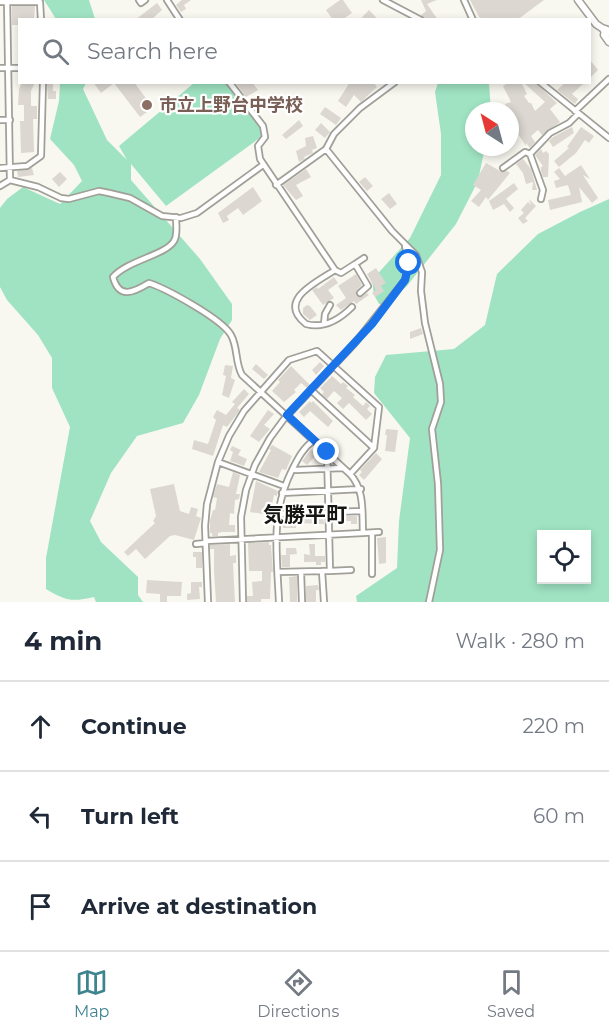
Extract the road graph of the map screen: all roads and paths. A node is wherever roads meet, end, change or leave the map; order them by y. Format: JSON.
{"nodes":[{"id":1,"x":139,"y":0,"type":"edge"},
{"id":2,"x":145,"y":0,"type":"edge"},
{"id":3,"x":167,"y":0,"type":"edge"},
{"id":4,"x":383,"y":0,"type":"edge"},
{"id":5,"x":464,"y":0,"type":"edge"},
{"id":6,"x":578,"y":0,"type":"edge"},
{"id":7,"x":7,"y":1,"type":"edge"},
{"id":8,"x":0,"y":2,"type":"edge"},
{"id":9,"x":41,"y":18,"type":"edge"},
{"id":10,"x":179,"y":18,"type":"edge"},
{"id":11,"x":417,"y":18,"type":"edge"},
{"id":12,"x":472,"y":18,"type":"edge"},
{"id":13,"x":607,"y":31,"type":"edge"},
{"id":14,"x":609,"y":42,"type":"edge"},
{"id":15,"x":0,"y":68,"type":"edge"},
{"id":16,"x":10,"y":68,"type":"junction"},
{"id":17,"x":18,"y":68,"type":"edge"},
{"id":18,"x":609,"y":79,"type":"edge"},
{"id":19,"x":43,"y":84,"type":"edge"},
{"id":20,"x":231,"y":84,"type":"edge"},
{"id":21,"x":392,"y":84,"type":"edge"},
{"id":22,"x":542,"y":84,"type":"edge"},
{"id":23,"x":576,"y":112,"type":"junction"},
{"id":24,"x":0,"y":120,"type":"edge"},
{"id":25,"x":10,"y":120,"type":"junction"},
{"id":26,"x":609,"y":138,"type":"edge"},
{"id":27,"x":326,"y":149,"type":"junction"},
{"id":28,"x":530,"y":154,"type":"junction"},
{"id":29,"x":263,"y":165,"type":"junction"},
{"id":30,"x":11,"y":167,"type":"junction"},
{"id":31,"x":0,"y":168,"type":"edge"},
{"id":32,"x":503,"y":168,"type":"dead end"},
{"id":33,"x":10,"y":180,"type":"junction"},
{"id":34,"x":276,"y":185,"type":"junction"},
{"id":35,"x":0,"y":186,"type":"edge"},
{"id":36,"x":541,"y":199,"type":"dead end"},
{"id":37,"x":176,"y":218,"type":"junction"},
{"id":38,"x":404,"y":244,"type":"junction"},
{"id":39,"x":364,"y":258,"type":"dead end"},
{"id":40,"x":355,"y":264,"type":"junction"},
{"id":41,"x":335,"y":270,"type":"junction"},
{"id":42,"x":360,"y":293,"type":"dead end"},
{"id":43,"x":330,"y":305,"type":"dead end"},
{"id":44,"x":352,"y":307,"type":"dead end"},
{"id":45,"x":324,"y":324,"type":"junction"},
{"id":46,"x":334,"y":367,"type":"junction"},
{"id":47,"x":311,"y":390,"type":"junction"},
{"id":48,"x":260,"y":392,"type":"junction"},
{"id":49,"x":287,"y":415,"type":"junction"},
{"id":50,"x":314,"y":440,"type":"junction"},
{"id":51,"x":374,"y":448,"type":"junction"},
{"id":52,"x":327,"y":452,"type":"junction"},
{"id":53,"x":218,"y":462,"type":"junction"},
{"id":54,"x":343,"y":468,"type":"junction"},
{"id":55,"x":292,"y":469,"type":"junction"},
{"id":56,"x":327,"y":469,"type":"junction"},
{"id":57,"x":251,"y":474,"type":"junction"},
{"id":58,"x":350,"y":474,"type":"junction"},
{"id":59,"x":284,"y":486,"type":"junction"},
{"id":60,"x":361,"y":489,"type":"junction"},
{"id":61,"x":327,"y":492,"type":"junction"},
{"id":62,"x":282,"y":493,"type":"junction"},
{"id":63,"x":362,"y":511,"type":"junction"},
{"id":64,"x":328,"y":513,"type":"junction"},
{"id":65,"x":277,"y":514,"type":"junction"},
{"id":66,"x":379,"y":532,"type":"dead end"},
{"id":67,"x":363,"y":533,"type":"junction"},
{"id":68,"x":372,"y":533,"type":"junction"},
{"id":69,"x":328,"y":536,"type":"junction"},
{"id":70,"x":276,"y":537,"type":"junction"},
{"id":71,"x":240,"y":539,"type":"junction"},
{"id":72,"x":206,"y":542,"type":"junction"},
{"id":73,"x":196,"y":544,"type":"dead end"},
{"id":74,"x":351,"y":570,"type":"dead end"},
{"id":75,"x":330,"y":571,"type":"junction"},
{"id":76,"x":278,"y":572,"type":"junction"},
{"id":77,"x":301,"y":572,"type":"junction"},
{"id":78,"x":322,"y":572,"type":"junction"},
{"id":79,"x":372,"y":574,"type":"dead end"},
{"id":80,"x":208,"y":602,"type":"edge"},
{"id":81,"x":243,"y":602,"type":"edge"},
{"id":82,"x":279,"y":602,"type":"edge"},
{"id":83,"x":302,"y":602,"type":"edge"},
{"id":84,"x":324,"y":602,"type":"edge"},
{"id":85,"x":429,"y":602,"type":"edge"}],
"edges":[{"from":1,"to":2,"type":"street"},
{"from":3,"to":10,"type":"street"},
{"from":4,"to":11,"type":"street"},
{"from":5,"to":12,"type":"street"},
{"from":6,"to":13,"type":"street"},
{"from":7,"to":8,"type":"street"},
{"from":7,"to":9,"type":"street"},
{"from":7,"to":16,"type":"street"},
{"from":13,"to":14,"type":"street"},
{"from":15,"to":16,"type":"street"},
{"from":16,"to":17,"type":"street"},
{"from":16,"to":25,"type":"street"},
{"from":18,"to":23,"type":"street"},
{"from":19,"to":30,"type":"street"},
{"from":20,"to":29,"type":"street"},
{"from":21,"to":27,"type":"street"},
{"from":22,"to":23,"type":"street"},
{"from":23,"to":26,"type":"street"},
{"from":23,"to":28,"type":"street"},
{"from":24,"to":25,"type":"street"},
{"from":25,"to":30,"type":"street"},
{"from":27,"to":34,"type":"street"},
{"from":27,"to":38,"type":"street"},
{"from":28,"to":32,"type":"street"},
{"from":28,"to":36,"type":"street"},
{"from":29,"to":34,"type":"street"},
{"from":29,"to":37,"type":"street"},
{"from":30,"to":31,"type":"street"},
{"from":30,"to":33,"type":"street"},
{"from":33,"to":35,"type":"street"},
{"from":33,"to":37,"type":"street"},
{"from":34,"to":41,"type":"street"},
{"from":37,"to":48,"type":"street"},
{"from":38,"to":46,"type":"street"},
{"from":38,"to":85,"type":"street"},
{"from":39,"to":40,"type":"street"},
{"from":40,"to":41,"type":"street"},
{"from":40,"to":42,"type":"street"},
{"from":41,"to":45,"type":"street"},
{"from":43,"to":45,"type":"street"},
{"from":44,"to":45,"type":"street"},
{"from":46,"to":47,"type":"street"},
{"from":46,"to":48,"type":"street"},
{"from":46,"to":51,"type":"street"},
{"from":47,"to":49,"type":"street"},
{"from":47,"to":51,"type":"street"},
{"from":48,"to":49,"type":"street"},
{"from":48,"to":53,"type":"street"},
{"from":49,"to":50,"type":"street"},
{"from":49,"to":57,"type":"street"},
{"from":50,"to":52,"type":"street"},
{"from":50,"to":55,"type":"street"},
{"from":51,"to":58,"type":"street"},
{"from":52,"to":54,"type":"street"},
{"from":52,"to":56,"type":"street"},
{"from":53,"to":57,"type":"street"},
{"from":53,"to":72,"type":"street"},
{"from":54,"to":56,"type":"street"},
{"from":54,"to":58,"type":"street"},
{"from":55,"to":56,"type":"street"},
{"from":55,"to":59,"type":"street"},
{"from":56,"to":61,"type":"street"},
{"from":57,"to":59,"type":"street"},
{"from":57,"to":71,"type":"street"},
{"from":58,"to":60,"type":"street"},
{"from":59,"to":62,"type":"street"},
{"from":60,"to":61,"type":"street"},
{"from":60,"to":63,"type":"street"},
{"from":61,"to":62,"type":"street"},
{"from":61,"to":64,"type":"street"},
{"from":62,"to":65,"type":"street"},
{"from":63,"to":64,"type":"street"},
{"from":63,"to":67,"type":"street"},
{"from":64,"to":65,"type":"street"},
{"from":64,"to":69,"type":"street"},
{"from":65,"to":70,"type":"street"},
{"from":66,"to":68,"type":"street"},
{"from":67,"to":68,"type":"street"},
{"from":67,"to":69,"type":"street"},
{"from":68,"to":79,"type":"street"},
{"from":69,"to":70,"type":"street"},
{"from":69,"to":75,"type":"street"},
{"from":70,"to":71,"type":"street"},
{"from":70,"to":76,"type":"street"},
{"from":71,"to":72,"type":"street"},
{"from":71,"to":81,"type":"street"},
{"from":72,"to":73,"type":"street"},
{"from":72,"to":80,"type":"street"},
{"from":74,"to":75,"type":"street"},
{"from":75,"to":78,"type":"street"},
{"from":76,"to":77,"type":"street"},
{"from":76,"to":82,"type":"street"},
{"from":77,"to":78,"type":"street"},
{"from":77,"to":83,"type":"street"},
{"from":78,"to":84,"type":"street"}]}
